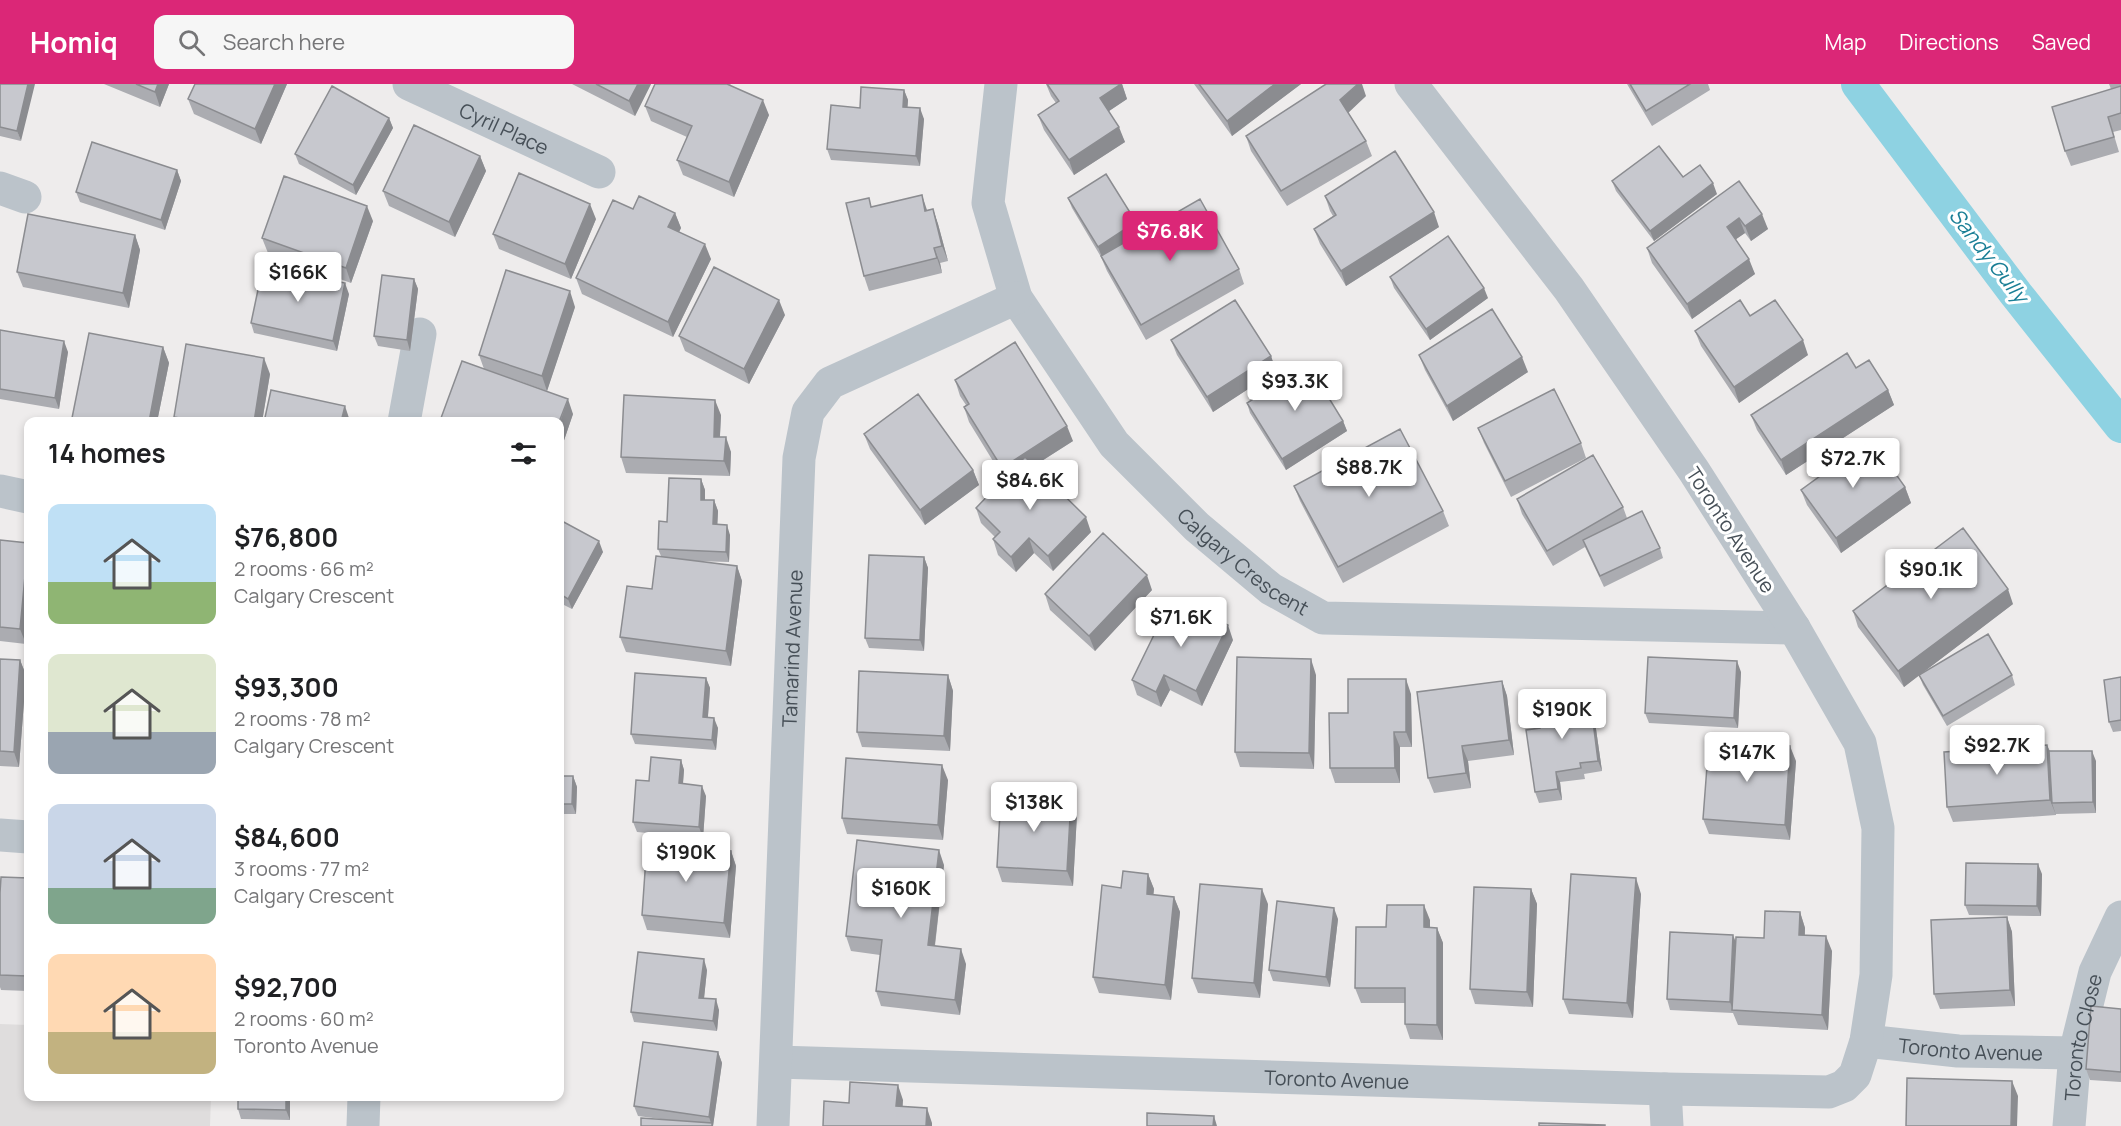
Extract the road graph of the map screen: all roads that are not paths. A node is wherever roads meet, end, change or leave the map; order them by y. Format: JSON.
{"nodes":[{"id":1,"x":409,"y":84,"type":"edge"},
{"id":2,"x":1001,"y":84,"type":"edge"},
{"id":3,"x":1411,"y":84,"type":"edge"},
{"id":4,"x":599,"y":172,"type":"dead end"},
{"id":5,"x":1016,"y":298,"type":"junction"},
{"id":6,"x":420,"y":334,"type":"dead end"},
{"id":7,"x":405,"y":417,"type":"edge"},
{"id":8,"x":0,"y":491,"type":"edge"},
{"id":9,"x":24,"y":496,"type":"edge"},
{"id":10,"x":1794,"y":627,"type":"junction"},
{"id":11,"x":0,"y":835,"type":"edge"},
{"id":12,"x":24,"y":837,"type":"edge"},
{"id":13,"x":2121,"y":917,"type":"edge"},
{"id":14,"x":1866,"y":1041,"type":"junction"},
{"id":15,"x":2075,"y":1053,"type":"junction"},
{"id":16,"x":777,"y":1062,"type":"junction"},
{"id":17,"x":1665,"y":1089,"type":"junction"},
{"id":18,"x":364,"y":1101,"type":"edge"},
{"id":19,"x":363,"y":1126,"type":"edge"},
{"id":20,"x":773,"y":1126,"type":"edge"},
{"id":21,"x":1667,"y":1126,"type":"edge"},
{"id":22,"x":2069,"y":1126,"type":"edge"}],
"edges":[{"from":1,"to":4,"type":"street","name":"Cyril Place"},
{"from":2,"to":5,"type":"street","name":"Calgary Crescent"},
{"from":3,"to":10,"type":"street","name":"Toronto Avenue"},
{"from":5,"to":10,"type":"street","name":"Calgary Crescent"},
{"from":5,"to":16,"type":"street","name":"Tamarind Avenue"},
{"from":6,"to":7,"type":"street"},
{"from":8,"to":9,"type":"street"},
{"from":10,"to":14,"type":"street","name":"Toronto Avenue"},
{"from":11,"to":12,"type":"street"},
{"from":13,"to":15,"type":"street","name":"Toronto Close"},
{"from":14,"to":15,"type":"street","name":"Toronto Avenue"},
{"from":14,"to":17,"type":"street","name":"Toronto Avenue"},
{"from":15,"to":22,"type":"street","name":"Toronto Close"},
{"from":16,"to":17,"type":"street","name":"Toronto Avenue"},
{"from":16,"to":20,"type":"street","name":"Tamarind Avenue"},
{"from":17,"to":21,"type":"street"},
{"from":18,"to":19,"type":"street"}]}
